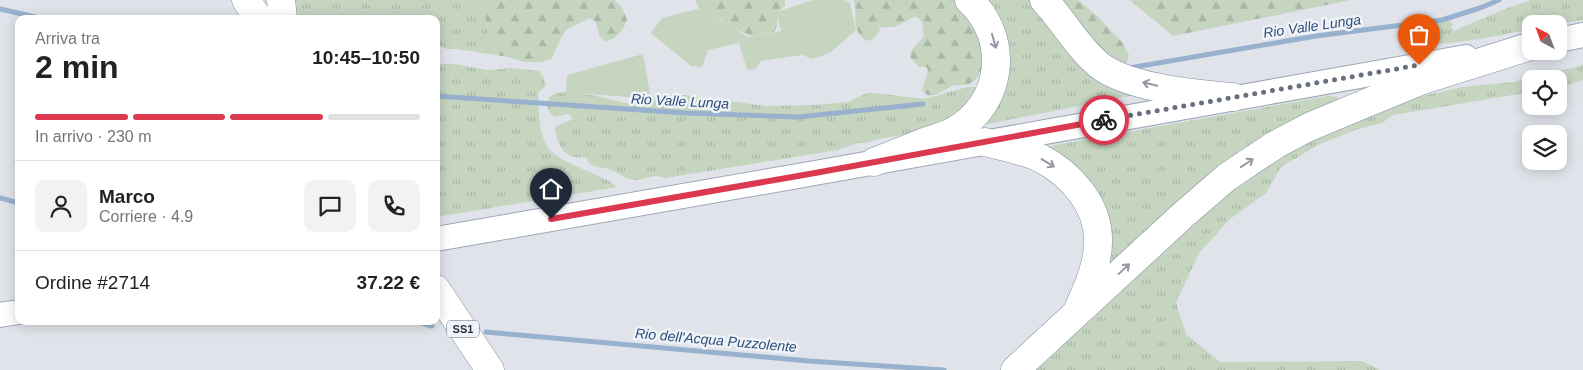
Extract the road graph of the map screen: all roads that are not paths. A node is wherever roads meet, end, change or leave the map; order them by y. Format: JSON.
{"nodes":[{"id":1,"x":226,"y":0,"type":"edge"},
{"id":2,"x":246,"y":0,"type":"edge"},
{"id":3,"x":281,"y":0,"type":"edge"},
{"id":4,"x":969,"y":0,"type":"edge"},
{"id":5,"x":1044,"y":0,"type":"edge"},
{"id":6,"x":235,"y":15,"type":"edge"},
{"id":7,"x":255,"y":15,"type":"edge"},
{"id":8,"x":283,"y":15,"type":"edge"},
{"id":9,"x":1583,"y":35,"type":"edge"},
{"id":10,"x":1568,"y":38,"type":"edge"},
{"id":11,"x":1522,"y":48,"type":"edge"},
{"id":12,"x":1522,"y":49,"type":"edge"},
{"id":13,"x":1233,"y":97,"type":"junction"},
{"id":14,"x":985,"y":142,"type":"junction"},
{"id":15,"x":874,"y":162,"type":"junction"},
{"id":16,"x":440,"y":238,"type":"edge"},
{"id":17,"x":440,"y":295,"type":"edge"},
{"id":18,"x":15,"y":313,"type":"edge"},
{"id":19,"x":1075,"y":314,"type":"junction"},
{"id":20,"x":0,"y":315,"type":"edge"},
{"id":21,"x":439,"y":325,"type":"edge"},
{"id":22,"x":465,"y":365,"type":"edge"},
{"id":23,"x":490,"y":370,"type":"edge"},
{"id":24,"x":1015,"y":370,"type":"edge"}],
"edges":[{"from":1,"to":6,"type":"highway"},
{"from":2,"to":7,"type":"highway"},
{"from":3,"to":8,"type":"highway"},
{"from":4,"to":15,"type":"highway","one_way":true},
{"from":13,"to":5,"type":"highway","one_way":true},
{"from":9,"to":10,"type":"main road"},
{"from":11,"to":13,"type":"main road"},
{"from":19,"to":12,"type":"highway","one_way":true},
{"from":13,"to":14,"type":"main road"},
{"from":14,"to":15,"type":"main road"},
{"from":14,"to":19,"type":"highway","one_way":true},
{"from":15,"to":16,"type":"main road"},
{"from":17,"to":23,"type":"highway","number":"SS1"},
{"from":18,"to":20,"type":"main road"},
{"from":19,"to":24,"type":"highway"},
{"from":21,"to":22,"type":"highway","number":"SS1"}]}
